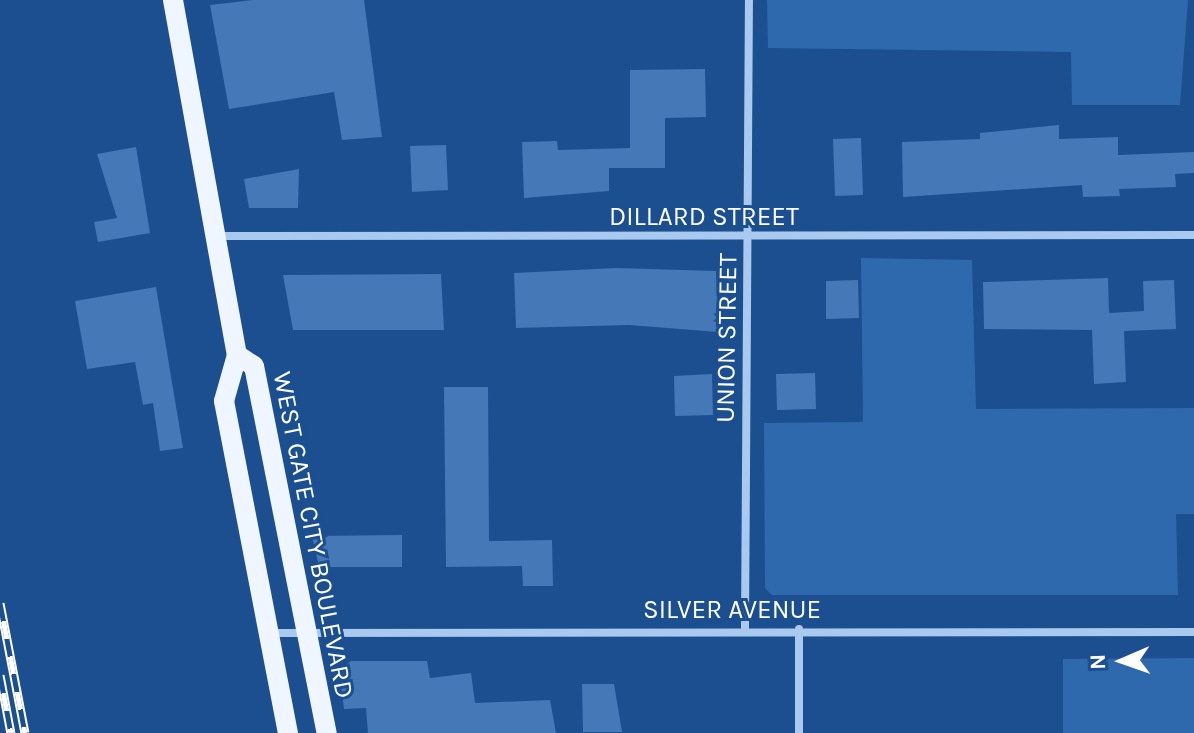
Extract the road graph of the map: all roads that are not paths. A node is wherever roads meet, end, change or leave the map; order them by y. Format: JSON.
{"nodes":[{"id":1,"x":173,"y":0,"type":"edge"},
{"id":2,"x":749,"y":0,"type":"edge"},
{"id":3,"x":1194,"y":235,"type":"edge"},
{"id":4,"x":214,"y":236,"type":"junction"},
{"id":5,"x":749,"y":237,"type":"junction"},
{"id":6,"x":237,"y":355,"type":"junction"},
{"id":7,"x":745,"y":628,"type":"junction"},
{"id":8,"x":799,"y":629,"type":"junction"},
{"id":9,"x":1194,"y":632,"type":"edge"},
{"id":10,"x":269,"y":633,"type":"junction"},
{"id":11,"x":307,"y":634,"type":"junction"},
{"id":12,"x":288,"y":733,"type":"edge"},
{"id":13,"x":327,"y":733,"type":"edge"},
{"id":14,"x":799,"y":733,"type":"edge"}],
"edges":[{"from":1,"to":4,"type":"main road","name":"WEST GATE CITY BOULEVARD"},
{"from":2,"to":5,"type":"street","name":"UNION STREET"},
{"from":3,"to":5,"type":"street","name":"DILLARD STREET"},
{"from":4,"to":5,"type":"street","name":"DILLARD STREET"},
{"from":4,"to":6,"type":"main road","name":"WEST GATE CITY BOULEVARD"},
{"from":5,"to":7,"type":"street","name":"UNION STREET"},
{"from":6,"to":10,"type":"main road","name":"WEST GATE CITY BOULEVARD"},
{"from":6,"to":11,"type":"main road","name":"WEST GATE CITY BOULEVARD"},
{"from":7,"to":8,"type":"street","name":"SILVER AVENUE"},
{"from":7,"to":11,"type":"street","name":"SILVER AVENUE"},
{"from":8,"to":9,"type":"street","name":"SILVER AVENUE"},
{"from":8,"to":14,"type":"street"},
{"from":10,"to":11,"type":"street","name":"SILVER AVENUE"},
{"from":10,"to":12,"type":"main road","name":"WEST GATE CITY BOULEVARD"},
{"from":11,"to":13,"type":"main road","name":"WEST GATE CITY BOULEVARD"}]}
